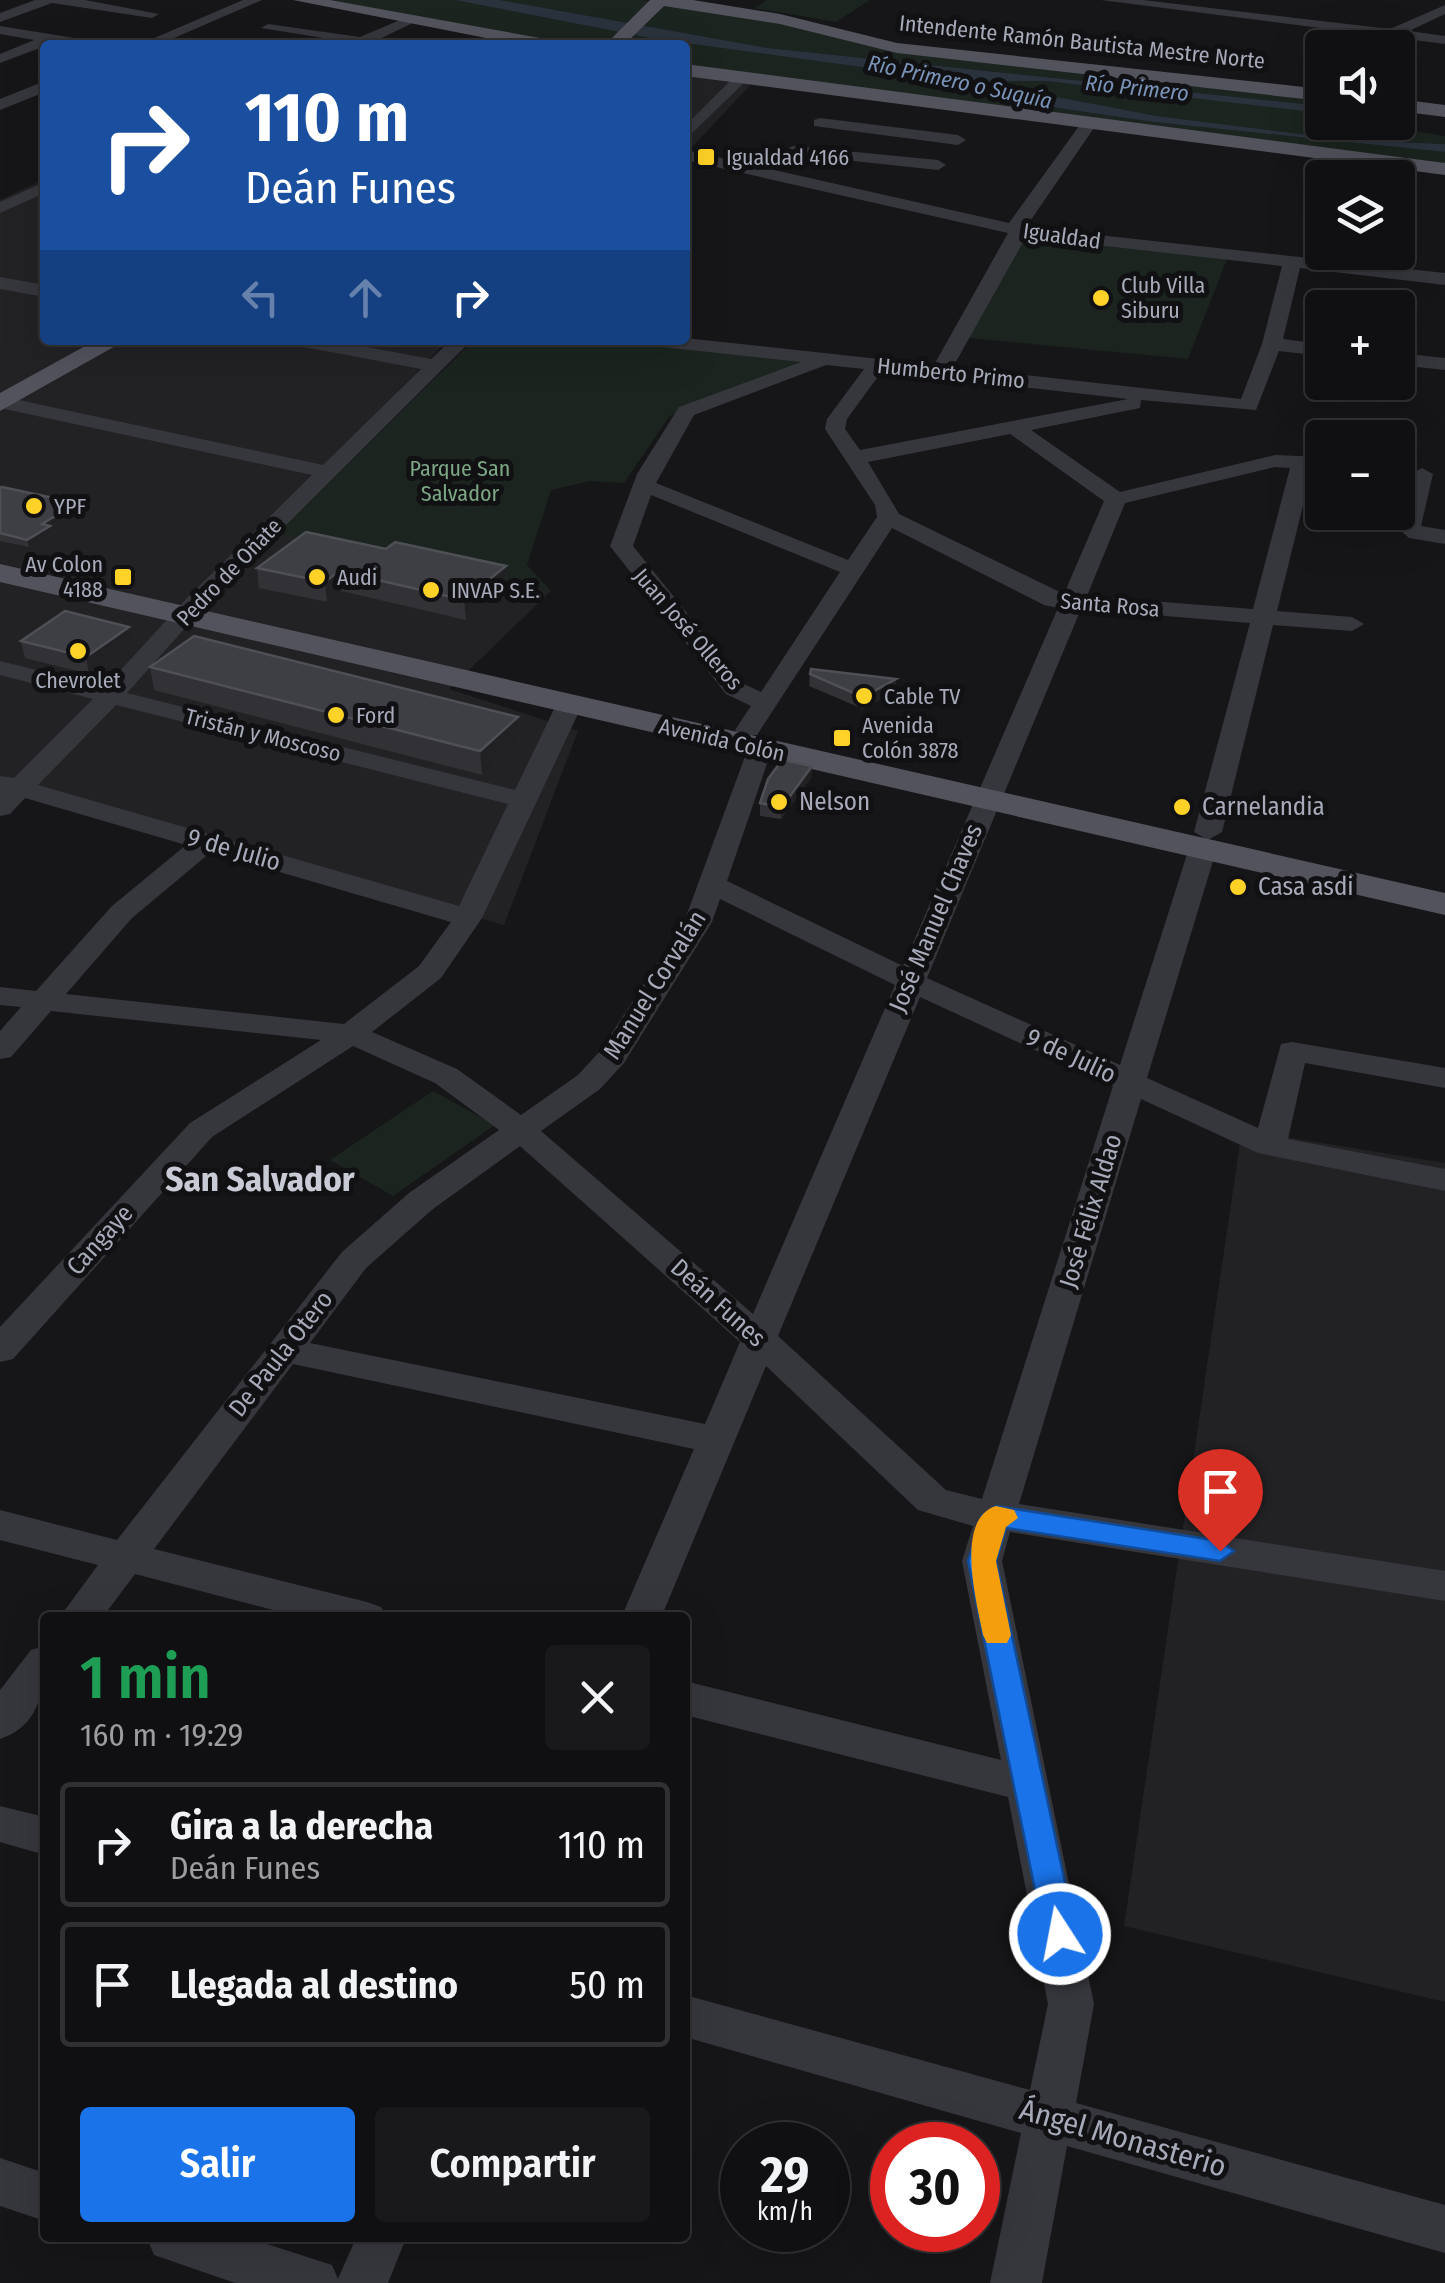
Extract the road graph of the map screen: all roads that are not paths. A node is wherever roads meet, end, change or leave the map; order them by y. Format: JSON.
{"nodes":[{"id":1,"x":48,"y":0,"type":"edge"},
{"id":2,"x":56,"y":0,"type":"edge"},
{"id":3,"x":255,"y":0,"type":"edge"},
{"id":4,"x":302,"y":0,"type":"edge"},
{"id":5,"x":1108,"y":0,"type":"edge"},
{"id":6,"x":658,"y":2,"type":"edge"},
{"id":7,"x":1156,"y":3,"type":"edge"},
{"id":8,"x":1445,"y":9,"type":"edge"},
{"id":9,"x":152,"y":14,"type":"dead end"},
{"id":10,"x":0,"y":18,"type":"edge"},
{"id":11,"x":412,"y":20,"type":"junction"},
{"id":12,"x":268,"y":28,"type":"dead end"},
{"id":13,"x":0,"y":30,"type":"edge"},
{"id":14,"x":1401,"y":30,"type":"joint"},
{"id":15,"x":1415,"y":31,"type":"edge"},
{"id":16,"x":1445,"y":32,"type":"edge"},
{"id":17,"x":1415,"y":33,"type":"edge"},
{"id":18,"x":52,"y":38,"type":"junction"},
{"id":19,"x":47,"y":40,"type":"edge"},
{"id":20,"x":64,"y":40,"type":"edge"},
{"id":21,"x":157,"y":40,"type":"edge"},
{"id":22,"x":336,"y":40,"type":"edge"},
{"id":23,"x":367,"y":40,"type":"edge"},
{"id":24,"x":523,"y":40,"type":"edge"},
{"id":25,"x":619,"y":40,"type":"edge"},
{"id":26,"x":1445,"y":40,"type":"edge"},
{"id":27,"x":40,"y":43,"type":"edge"},
{"id":28,"x":0,"y":59,"type":"edge"},
{"id":29,"x":690,"y":71,"type":"edge"},
{"id":30,"x":733,"y":75,"type":"junction"},
{"id":31,"x":40,"y":88,"type":"edge"},
{"id":32,"x":848,"y":92,"type":"junction"},
{"id":33,"x":1305,"y":93,"type":"edge"},
{"id":34,"x":0,"y":105,"type":"edge"},
{"id":35,"x":1415,"y":107,"type":"edge"},
{"id":36,"x":30,"y":110,"type":"dead end"},
{"id":37,"x":690,"y":110,"type":"edge"},
{"id":38,"x":981,"y":111,"type":"junction"},
{"id":39,"x":1445,"y":111,"type":"edge"},
{"id":40,"x":820,"y":122,"type":"junction"},
{"id":41,"x":1088,"y":125,"type":"junction"},
{"id":42,"x":690,"y":129,"type":"edge"},
{"id":43,"x":958,"y":140,"type":"junction"},
{"id":44,"x":794,"y":152,"type":"junction"},
{"id":45,"x":690,"y":156,"type":"edge"},
{"id":46,"x":1445,"y":169,"type":"edge"},
{"id":47,"x":772,"y":176,"type":"junction"},
{"id":48,"x":0,"y":184,"type":"edge"},
{"id":49,"x":921,"y":185,"type":"junction"},
{"id":50,"x":40,"y":190,"type":"edge"},
{"id":51,"x":40,"y":191,"type":"edge"},
{"id":52,"x":0,"y":208,"type":"edge"},
{"id":53,"x":1017,"y":231,"type":"junction"},
{"id":54,"x":1292,"y":263,"type":"junction"},
{"id":55,"x":1445,"y":279,"type":"edge"},
{"id":56,"x":0,"y":283,"type":"edge"},
{"id":57,"x":40,"y":290,"type":"edge"},
{"id":58,"x":690,"y":344,"type":"edge"},
{"id":59,"x":1272,"y":344,"type":"junction"},
{"id":60,"x":92,"y":345,"type":"edge"},
{"id":61,"x":105,"y":345,"type":"edge"},
{"id":62,"x":325,"y":345,"type":"edge"},
{"id":63,"x":457,"y":345,"type":"edge"},
{"id":64,"x":1305,"y":348,"type":"edge"},
{"id":65,"x":827,"y":360,"type":"junction"},
{"id":66,"x":1415,"y":360,"type":"edge"},
{"id":67,"x":1445,"y":364,"type":"edge"},
{"id":68,"x":877,"y":365,"type":"junction"},
{"id":69,"x":436,"y":366,"type":"junction"},
{"id":70,"x":940,"y":372,"type":"junction"},
{"id":71,"x":1093,"y":400,"type":"junction"},
{"id":72,"x":0,"y":401,"type":"edge"},
{"id":73,"x":1012,"y":426,"type":"junction"},
{"id":74,"x":854,"y":458,"type":"junction"},
{"id":75,"x":1305,"y":462,"type":"edge"},
{"id":76,"x":328,"y":472,"type":"junction"},
{"id":77,"x":1434,"y":476,"type":"edge"},
{"id":78,"x":644,"y":486,"type":"junction"},
{"id":79,"x":1305,"y":488,"type":"edge"},
{"id":80,"x":1116,"y":499,"type":"junction"},
{"id":81,"x":888,"y":517,"type":"junction"},
{"id":82,"x":1445,"y":536,"type":"edge"},
{"id":83,"x":0,"y":559,"type":"edge"},
{"id":84,"x":852,"y":568,"type":"junction"},
{"id":85,"x":0,"y":573,"type":"edge"},
{"id":86,"x":1073,"y":604,"type":"junction"},
{"id":87,"x":190,"y":610,"type":"junction"},
{"id":88,"x":1266,"y":616,"type":"junction"},
{"id":89,"x":1352,"y":624,"type":"dead end"},
{"id":90,"x":0,"y":668,"type":"edge"},
{"id":91,"x":110,"y":697,"type":"junction"},
{"id":92,"x":570,"y":703,"type":"junction"},
{"id":93,"x":757,"y":727,"type":"junction"},
{"id":94,"x":10,"y":785,"type":"edge"},
{"id":95,"x":989,"y":790,"type":"junction"},
{"id":96,"x":526,"y":801,"type":"junction"},
{"id":97,"x":0,"y":808,"type":"edge"},
{"id":98,"x":1205,"y":840,"type":"junction"},
{"id":99,"x":207,"y":842,"type":"junction"},
{"id":100,"x":713,"y":884,"type":"junction"},
{"id":101,"x":1445,"y":885,"type":"edge"},
{"id":102,"x":1445,"y":904,"type":"edge"},
{"id":103,"x":468,"y":918,"type":"junction"},
{"id":104,"x":909,"y":981,"type":"junction"},
{"id":105,"x":0,"y":996,"type":"edge"},
{"id":106,"x":44,"y":1000,"type":"junction"},
{"id":107,"x":352,"y":1034,"type":"junction"},
{"id":108,"x":0,"y":1050,"type":"edge"},
{"id":109,"x":1445,"y":1078,"type":"edge"},
{"id":110,"x":1130,"y":1084,"type":"junction"},
{"id":111,"x":523,"y":1132,"type":"junction"},
{"id":112,"x":1270,"y":1146,"type":"junction"},
{"id":113,"x":1445,"y":1180,"type":"edge"},
{"id":114,"x":758,"y":1338,"type":"junction"},
{"id":115,"x":0,"y":1350,"type":"edge"},
{"id":116,"x":284,"y":1350,"type":"junction"},
{"id":117,"x":716,"y":1440,"type":"junction"},
{"id":118,"x":996,"y":1516,"type":"junction"},
{"id":119,"x":0,"y":1525,"type":"edge"},
{"id":120,"x":125,"y":1556,"type":"junction"},
{"id":121,"x":1445,"y":1586,"type":"edge"},
{"id":122,"x":83,"y":1612,"type":"edge"},
{"id":123,"x":344,"y":1612,"type":"edge"},
{"id":124,"x":644,"y":1612,"type":"edge"},
{"id":125,"x":40,"y":1669,"type":"edge"},
{"id":126,"x":690,"y":1699,"type":"edge"},
{"id":127,"x":0,"y":1722,"type":"edge"},
{"id":128,"x":1030,"y":1784,"type":"junction"},
{"id":129,"x":0,"y":1824,"type":"edge"},
{"id":130,"x":40,"y":1835,"type":"edge"},
{"id":131,"x":690,"y":2017,"type":"edge"},
{"id":132,"x":1049,"y":2118,"type":"junction"},
{"id":133,"x":0,"y":2182,"type":"edge"},
{"id":134,"x":40,"y":2195,"type":"edge"},
{"id":135,"x":1445,"y":2228,"type":"edge"},
{"id":136,"x":185,"y":2242,"type":"edge"},
{"id":137,"x":379,"y":2242,"type":"edge"},
{"id":138,"x":314,"y":2283,"type":"edge"},
{"id":139,"x":362,"y":2283,"type":"edge"},
{"id":140,"x":1016,"y":2283,"type":"edge"}],
"edges":[{"from":1,"to":10,"type":"street"},
{"from":2,"to":9,"type":"street"},
{"from":3,"to":21,"type":"street"},
{"from":4,"to":11,"type":"main road"},
{"from":5,"to":7,"type":"street"},
{"from":6,"to":25,"type":"main road"},
{"from":6,"to":33,"type":"main road","name":"Intendente Ramón Bautista Mestre Norte"},
{"from":7,"to":14,"type":"street"},
{"from":8,"to":14,"type":"street"},
{"from":11,"to":23,"type":"street"},
{"from":11,"to":24,"type":"main road"},
{"from":12,"to":22,"type":"street"},
{"from":13,"to":18,"type":"street"},
{"from":15,"to":16,"type":"street"},
{"from":17,"to":26,"type":"street"},
{"from":18,"to":19,"type":"street"},
{"from":18,"to":20,"type":"street"},
{"from":27,"to":28,"type":"street"},
{"from":29,"to":30,"type":"main road"},
{"from":30,"to":32,"type":"main road"},
{"from":30,"to":37,"type":"street"},
{"from":30,"to":42,"type":"street"},
{"from":31,"to":34,"type":"street"},
{"from":32,"to":38,"type":"main road"},
{"from":32,"to":40,"type":"street"},
{"from":34,"to":36,"type":"street"},
{"from":35,"to":39,"type":"main road"},
{"from":38,"to":41,"type":"main road"},
{"from":38,"to":43,"type":"street"},
{"from":40,"to":43,"type":"street"},
{"from":40,"to":44,"type":"street"},
{"from":41,"to":46,"type":"main road"},
{"from":41,"to":53,"type":"street"},
{"from":43,"to":49,"type":"street"},
{"from":44,"to":47,"type":"street"},
{"from":44,"to":49,"type":"street"},
{"from":45,"to":47,"type":"street","name":"Igualdad"},
{"from":47,"to":49,"type":"street","name":"Igualdad"},
{"from":48,"to":50,"type":"street"},
{"from":49,"to":53,"type":"street","name":"Igualdad"},
{"from":51,"to":52,"type":"street"},
{"from":53,"to":54,"type":"street","name":"Igualdad"},
{"from":53,"to":70,"type":"street"},
{"from":54,"to":55,"type":"street","name":"Igualdad"},
{"from":54,"to":59,"type":"street"},
{"from":56,"to":57,"type":"street"},
{"from":58,"to":65,"type":"street","name":"Humberto Primo"},
{"from":59,"to":64,"type":"street"},
{"from":59,"to":71,"type":"street"},
{"from":60,"to":72,"type":"main road"},
{"from":61,"to":72,"type":"main road"},
{"from":62,"to":69,"type":"street"},
{"from":63,"to":69,"type":"street","name":"Pedro de Oñate"},
{"from":65,"to":68,"type":"street","name":"Humberto Primo"},
{"from":65,"to":78,"type":"street","name":"Juan José Olleros"},
{"from":66,"to":67,"type":"street"},
{"from":68,"to":70,"type":"street","name":"Humberto Primo"},
{"from":68,"to":74,"type":"street"},
{"from":69,"to":76,"type":"street","name":"Pedro de Oñate"},
{"from":70,"to":71,"type":"street","name":"Humberto Primo"},
{"from":71,"to":73,"type":"street"},
{"from":72,"to":76,"type":"street"},
{"from":73,"to":74,"type":"street"},
{"from":73,"to":80,"type":"street"},
{"from":74,"to":81,"type":"street"},
{"from":75,"to":80,"type":"street"},
{"from":76,"to":87,"type":"street","name":"Pedro de Oñate"},
{"from":77,"to":82,"type":"street"},
{"from":78,"to":84,"type":"street"},
{"from":78,"to":93,"type":"street","name":"Juan José Olleros"},
{"from":79,"to":88,"type":"street","name":"José Félix Aldao"},
{"from":80,"to":86,"type":"street","name":"José Manuel Chaves"},
{"from":81,"to":84,"type":"street","name":"Manuel Corvalán"},
{"from":81,"to":86,"type":"street","name":"Santa Rosa"},
{"from":83,"to":87,"type":"main road","name":"Avenida Colón"},
{"from":84,"to":93,"type":"street","name":"Manuel Corvalán"},
{"from":85,"to":87,"type":"main road","name":"Avenida Colón"},
{"from":86,"to":88,"type":"street","name":"Santa Rosa"},
{"from":86,"to":95,"type":"street","name":"José Manuel Chaves"},
{"from":87,"to":91,"type":"street","name":"Pedro de Oñate"},
{"from":87,"to":92,"type":"main road","name":"Avenida Colón"},
{"from":87,"to":93,"type":"main road","name":"Avenida Colón"},
{"from":88,"to":89,"type":"street","name":"Santa Rosa"},
{"from":88,"to":98,"type":"street","name":"José Félix Aldao"},
{"from":90,"to":91,"type":"street","name":"Tristán y Moscoso"},
{"from":91,"to":94,"type":"street","name":"Pedro de Oñate"},
{"from":91,"to":96,"type":"street","name":"Tristán y Moscoso"},
{"from":92,"to":93,"type":"main road","name":"Avenida Colón"},
{"from":92,"to":96,"type":"street","name":"Cangaye"},
{"from":93,"to":95,"type":"main road","name":"Avenida Colón"},
{"from":93,"to":100,"type":"street","name":"Manuel Corvalán"},
{"from":94,"to":97,"type":"street","name":"Pedro de Oñate"},
{"from":94,"to":99,"type":"street","name":"9 de Julio"},
{"from":95,"to":98,"type":"main road","name":"Avenida Colón"},
{"from":95,"to":104,"type":"street","name":"José Manuel Chaves"},
{"from":96,"to":103,"type":"street","name":"Cangaye"},
{"from":98,"to":101,"type":"main road","name":"Avenida Colón"},
{"from":98,"to":102,"type":"main road","name":"Avenida Colón"},
{"from":98,"to":110,"type":"street","name":"José Félix Aldao"},
{"from":99,"to":103,"type":"street","name":"9 de Julio"},
{"from":99,"to":106,"type":"street"},
{"from":100,"to":104,"type":"street","name":"9 de Julio"},
{"from":100,"to":111,"type":"street","name":"Manuel Corvalán"},
{"from":103,"to":107,"type":"street","name":"Cangaye"},
{"from":104,"to":110,"type":"street","name":"9 de Julio"},
{"from":104,"to":114,"type":"street","name":"José Manuel Chaves"},
{"from":105,"to":106,"type":"street","name":"Deán Funes"},
{"from":106,"to":107,"type":"street","name":"Deán Funes"},
{"from":106,"to":108,"type":"street"},
{"from":107,"to":111,"type":"street","name":"Deán Funes"},
{"from":107,"to":115,"type":"street","name":"Cangaye"},
{"from":109,"to":112,"type":"street"},
{"from":110,"to":112,"type":"street","name":"9 de Julio"},
{"from":110,"to":118,"type":"street","name":"José Félix Aldao"},
{"from":111,"to":114,"type":"street","name":"Deán Funes"},
{"from":111,"to":116,"type":"street","name":"De Paula Otero"},
{"from":112,"to":113,"type":"street","name":"9 de Julio"},
{"from":114,"to":117,"type":"street","name":"José Manuel Chaves"},
{"from":114,"to":118,"type":"street","name":"Deán Funes"},
{"from":116,"to":117,"type":"street"},
{"from":116,"to":120,"type":"street","name":"De Paula Otero"},
{"from":117,"to":124,"type":"street","name":"José Manuel Chaves"},
{"from":118,"to":121,"type":"street","name":"Deán Funes"},
{"from":118,"to":128,"type":"street","name":"José Félix Aldao"},
{"from":119,"to":120,"type":"street"},
{"from":120,"to":122,"type":"street","name":"De Paula Otero"},
{"from":120,"to":123,"type":"street"},
{"from":125,"to":127,"type":"street"},
{"from":126,"to":128,"type":"street"},
{"from":128,"to":132,"type":"street","name":"José Félix Aldao"},
{"from":129,"to":130,"type":"street"},
{"from":131,"to":132,"type":"street","name":"Ángel Monasterio"},
{"from":132,"to":135,"type":"street","name":"Ángel Monasterio"},
{"from":132,"to":140,"type":"street","name":"José Félix Aldao"},
{"from":133,"to":134,"type":"street"},
{"from":136,"to":138,"type":"street"},
{"from":137,"to":139,"type":"street"}]}
